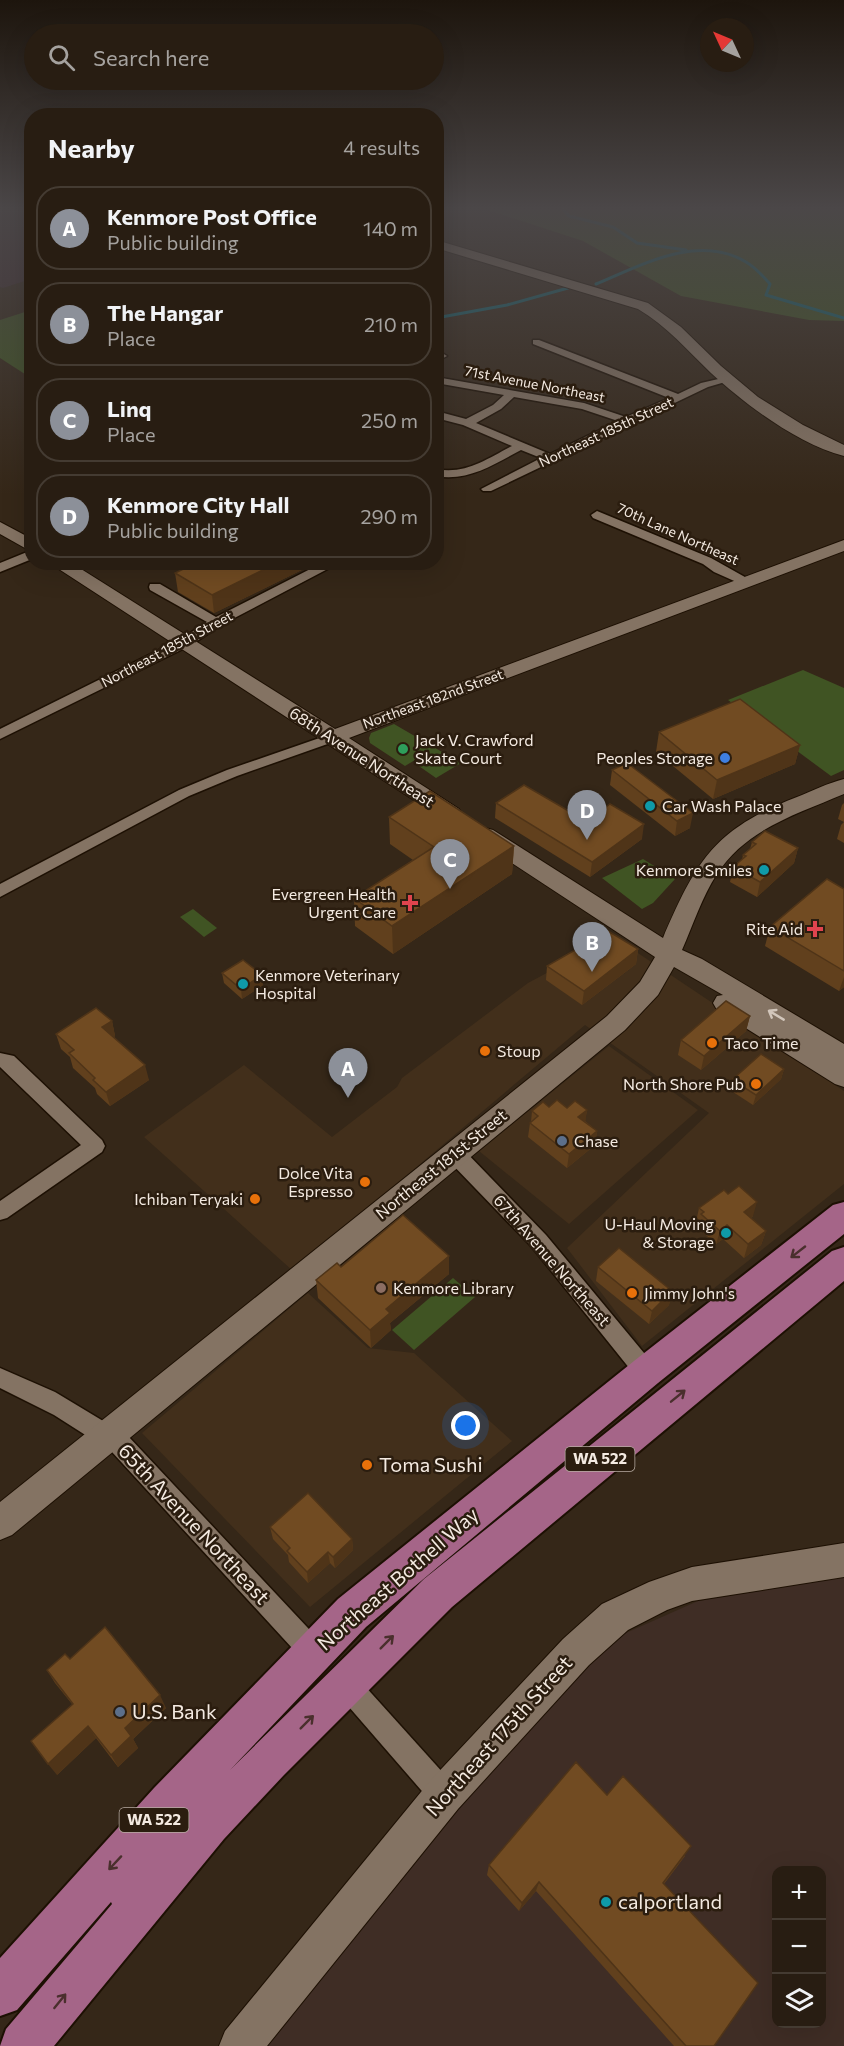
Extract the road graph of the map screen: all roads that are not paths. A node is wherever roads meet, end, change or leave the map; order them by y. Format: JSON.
{"nodes":[{"id":1,"x":638,"y":304,"type":"edge"},
{"id":2,"x":536,"y":342,"type":"dead end"},
{"id":3,"x":727,"y":380,"type":"junction"},
{"id":4,"x":444,"y":381,"type":"edge"},
{"id":5,"x":507,"y":392,"type":"junction"},
{"id":6,"x":679,"y":398,"type":"junction"},
{"id":7,"x":444,"y":416,"type":"edge"},
{"id":8,"x":627,"y":421,"type":"junction"},
{"id":9,"x":464,"y":422,"type":"junction"},
{"id":10,"x":520,"y":446,"type":"junction"},
{"id":11,"x":844,"y":451,"type":"edge"},
{"id":12,"x":550,"y":458,"type":"junction"},
{"id":13,"x":444,"y":473,"type":"edge"},
{"id":14,"x":487,"y":489,"type":"dead end"},
{"id":15,"x":597,"y":515,"type":"dead end"},
{"id":16,"x":0,"y":527,"type":"edge"},
{"id":17,"x":24,"y":542,"type":"edge"},
{"id":18,"x":844,"y":545,"type":"edge"},
{"id":19,"x":24,"y":558,"type":"edge"},
{"id":20,"x":0,"y":568,"type":"edge"},
{"id":21,"x":70,"y":570,"type":"edge"},
{"id":22,"x":319,"y":570,"type":"edge"},
{"id":23,"x":746,"y":581,"type":"junction"},
{"id":24,"x":155,"y":586,"type":"dead end"},
{"id":25,"x":216,"y":622,"type":"junction"},
{"id":26,"x":186,"y":642,"type":"junction"},
{"id":27,"x":0,"y":735,"type":"edge"},
{"id":28,"x":331,"y":738,"type":"junction"},
{"id":29,"x":844,"y":786,"type":"edge"},
{"id":30,"x":0,"y":891,"type":"edge"},
{"id":31,"x":667,"y":953,"type":"junction"},
{"id":32,"x":844,"y":1057,"type":"edge"},
{"id":33,"x":0,"y":1060,"type":"edge"},
{"id":34,"x":844,"y":1077,"type":"edge"},
{"id":35,"x":454,"y":1153,"type":"junction"},
{"id":36,"x":0,"y":1212,"type":"edge"},
{"id":37,"x":844,"y":1215,"type":"edge"},
{"id":38,"x":844,"y":1261,"type":"edge"},
{"id":39,"x":646,"y":1372,"type":"junction"},
{"id":40,"x":0,"y":1378,"type":"edge"},
{"id":41,"x":106,"y":1435,"type":"junction"},
{"id":42,"x":0,"y":1523,"type":"edge"},
{"id":43,"x":844,"y":1560,"type":"edge"},
{"id":44,"x":438,"y":1593,"type":"junction"},
{"id":45,"x":313,"y":1652,"type":"junction"},
{"id":46,"x":345,"y":1683,"type":"junction"},
{"id":47,"x":444,"y":1795,"type":"junction"},
{"id":48,"x":96,"y":1957,"type":"junction"},
{"id":49,"x":0,"y":1993,"type":"edge"},
{"id":50,"x":23,"y":2046,"type":"edge"},
{"id":51,"x":240,"y":2046,"type":"edge"}],
"edges":[{"from":1,"to":3,"type":"street"},
{"from":2,"to":6,"type":"street"},
{"from":3,"to":6,"type":"street","name":"Northeast 185th Street"},
{"from":3,"to":11,"type":"street"},
{"from":4,"to":5,"type":"street","name":"71st Avenue Northeast"},
{"from":5,"to":8,"type":"street","name":"71st Avenue Northeast"},
{"from":5,"to":9,"type":"street"},
{"from":6,"to":8,"type":"street","name":"Northeast 185th Street"},
{"from":7,"to":9,"type":"street"},
{"from":8,"to":12,"type":"street","name":"Northeast 185th Street"},
{"from":9,"to":10,"type":"street"},
{"from":10,"to":12,"type":"street"},
{"from":10,"to":13,"type":"street"},
{"from":12,"to":14,"type":"street","name":"Northeast 185th Street"},
{"from":15,"to":23,"type":"street","name":"70th Lane Northeast"},
{"from":16,"to":17,"type":"street"},
{"from":18,"to":23,"type":"street","name":"Northeast 182nd Street"},
{"from":19,"to":20,"type":"street"},
{"from":21,"to":26,"type":"street","name":"68th Avenue Northeast"},
{"from":22,"to":25,"type":"street","name":"Northeast 185th Street"},
{"from":23,"to":28,"type":"street","name":"Northeast 182nd Street"},
{"from":24,"to":25,"type":"street"},
{"from":25,"to":26,"type":"street","name":"Northeast 185th Street"},
{"from":26,"to":27,"type":"street","name":"Northeast 185th Street"},
{"from":26,"to":28,"type":"street","name":"68th Avenue Northeast"},
{"from":28,"to":30,"type":"street","name":"Northeast 182nd Street"},
{"from":28,"to":31,"type":"street","name":"68th Avenue Northeast"},
{"from":29,"to":31,"type":"street","name":"Northeast 181st Street"},
{"from":32,"to":31,"type":"street","name":"68th Avenue Northeast","one_way":true},
{"from":31,"to":34,"type":"street","name":"68th Avenue Northeast"},
{"from":31,"to":35,"type":"street","name":"Northeast 181st Street"},
{"from":33,"to":36,"type":"street"},
{"from":35,"to":39,"type":"street","name":"67th Avenue Northeast"},
{"from":35,"to":41,"type":"street","name":"Northeast 181st Street"},
{"from":37,"to":39,"type":"main road","name":"Northeast Bothell Way","number":"WA 522","one_way":true},
{"from":44,"to":38,"type":"main road","name":"Northeast Bothell Way","number":"WA 522","one_way":true},
{"from":39,"to":44,"type":"main road"},
{"from":39,"to":45,"type":"main road","name":"Northeast Bothell Way","number":"WA 522"},
{"from":40,"to":41,"type":"street","name":"65th Avenue Northeast"},
{"from":41,"to":42,"type":"street","name":"Northeast 181st Street"},
{"from":41,"to":45,"type":"street","name":"65th Avenue Northeast"},
{"from":43,"to":47,"type":"street","name":"Northeast 175th Street"},
{"from":46,"to":44,"type":"main road","name":"Northeast Bothell Way","number":"WA 522","one_way":true},
{"from":45,"to":48,"type":"main road"},
{"from":45,"to":49,"type":"main road","name":"Northeast Bothell Way","number":"WA 522","one_way":true},
{"from":46,"to":47,"type":"street"},
{"from":48,"to":46,"type":"main road","name":"Northeast Bothell Way","number":"WA 522","one_way":true},
{"from":47,"to":51,"type":"street","name":"Northeast 175th Street"},
{"from":50,"to":48,"type":"main road","name":"Northeast Bothell Way","number":"WA 522","one_way":true}]}
